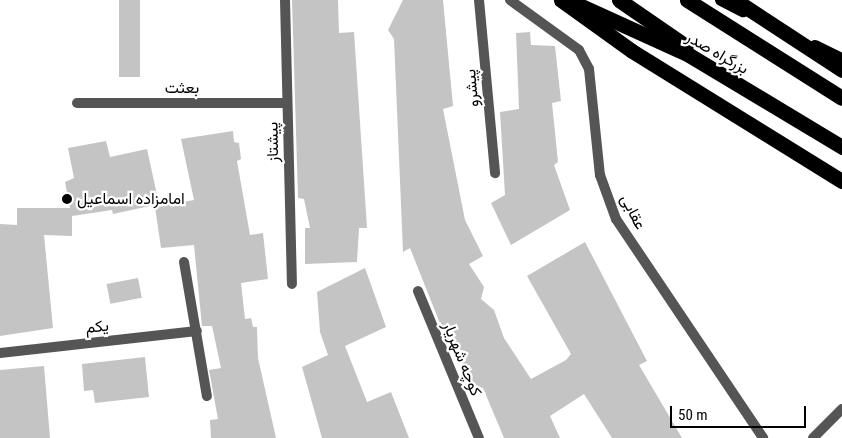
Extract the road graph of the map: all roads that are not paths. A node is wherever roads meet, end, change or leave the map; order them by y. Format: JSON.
{"nodes":[{"id":1,"x":285,"y":0,"type":"edge"},
{"id":2,"x":479,"y":0,"type":"edge"},
{"id":3,"x":510,"y":0,"type":"edge"},
{"id":4,"x":561,"y":0,"type":"edge"},
{"id":5,"x":569,"y":0,"type":"edge"},
{"id":6,"x":619,"y":0,"type":"edge"},
{"id":7,"x":687,"y":0,"type":"edge"},
{"id":8,"x":695,"y":0,"type":"edge"},
{"id":9,"x":721,"y":0,"type":"edge"},
{"id":10,"x":735,"y":0,"type":"edge"},
{"id":11,"x":842,"y":59,"type":"edge"},
{"id":12,"x":842,"y":70,"type":"edge"},
{"id":13,"x":842,"y":92,"type":"edge"},
{"id":14,"x":842,"y":98,"type":"edge"},
{"id":15,"x":77,"y":103,"type":"dead end"},
{"id":16,"x":287,"y":103,"type":"junction"},
{"id":17,"x":842,"y":141,"type":"edge"},
{"id":18,"x":842,"y":148,"type":"edge"},
{"id":19,"x":495,"y":174,"type":"dead end"},
{"id":20,"x":842,"y":182,"type":"edge"},
{"id":21,"x":184,"y":262,"type":"dead end"},
{"id":22,"x":292,"y":284,"type":"dead end"},
{"id":23,"x":418,"y":291,"type":"dead end"},
{"id":24,"x":197,"y":331,"type":"junction"},
{"id":25,"x":0,"y":353,"type":"edge"},
{"id":26,"x":207,"y":396,"type":"dead end"},
{"id":27,"x":842,"y":409,"type":"edge"},
{"id":28,"x":479,"y":438,"type":"edge"},
{"id":29,"x":763,"y":438,"type":"edge"},
{"id":30,"x":813,"y":438,"type":"edge"}],
"edges":[{"from":1,"to":16,"type":"street","name":"پیشتاز"},
{"from":2,"to":19,"type":"street","name":"پیشرو"},
{"from":3,"to":29,"type":"street","name":"عقابی"},
{"from":4,"to":20,"type":"highway"},
{"from":5,"to":18,"type":"highway","name":"بزرگراه صدر"},
{"from":6,"to":17,"type":"highway"},
{"from":7,"to":14,"type":"highway"},
{"from":8,"to":13,"type":"highway","name":"بزرگراه صدر"},
{"from":9,"to":11,"type":"main road"},
{"from":10,"to":12,"type":"highway"},
{"from":15,"to":16,"type":"street","name":"بعثت"},
{"from":16,"to":22,"type":"street","name":"پیشتاز"},
{"from":21,"to":24,"type":"street"},
{"from":23,"to":28,"type":"street","name":"کوچه شهریار"},
{"from":24,"to":25,"type":"street","name":"یکم"},
{"from":24,"to":26,"type":"street"},
{"from":27,"to":30,"type":"street"}]}
